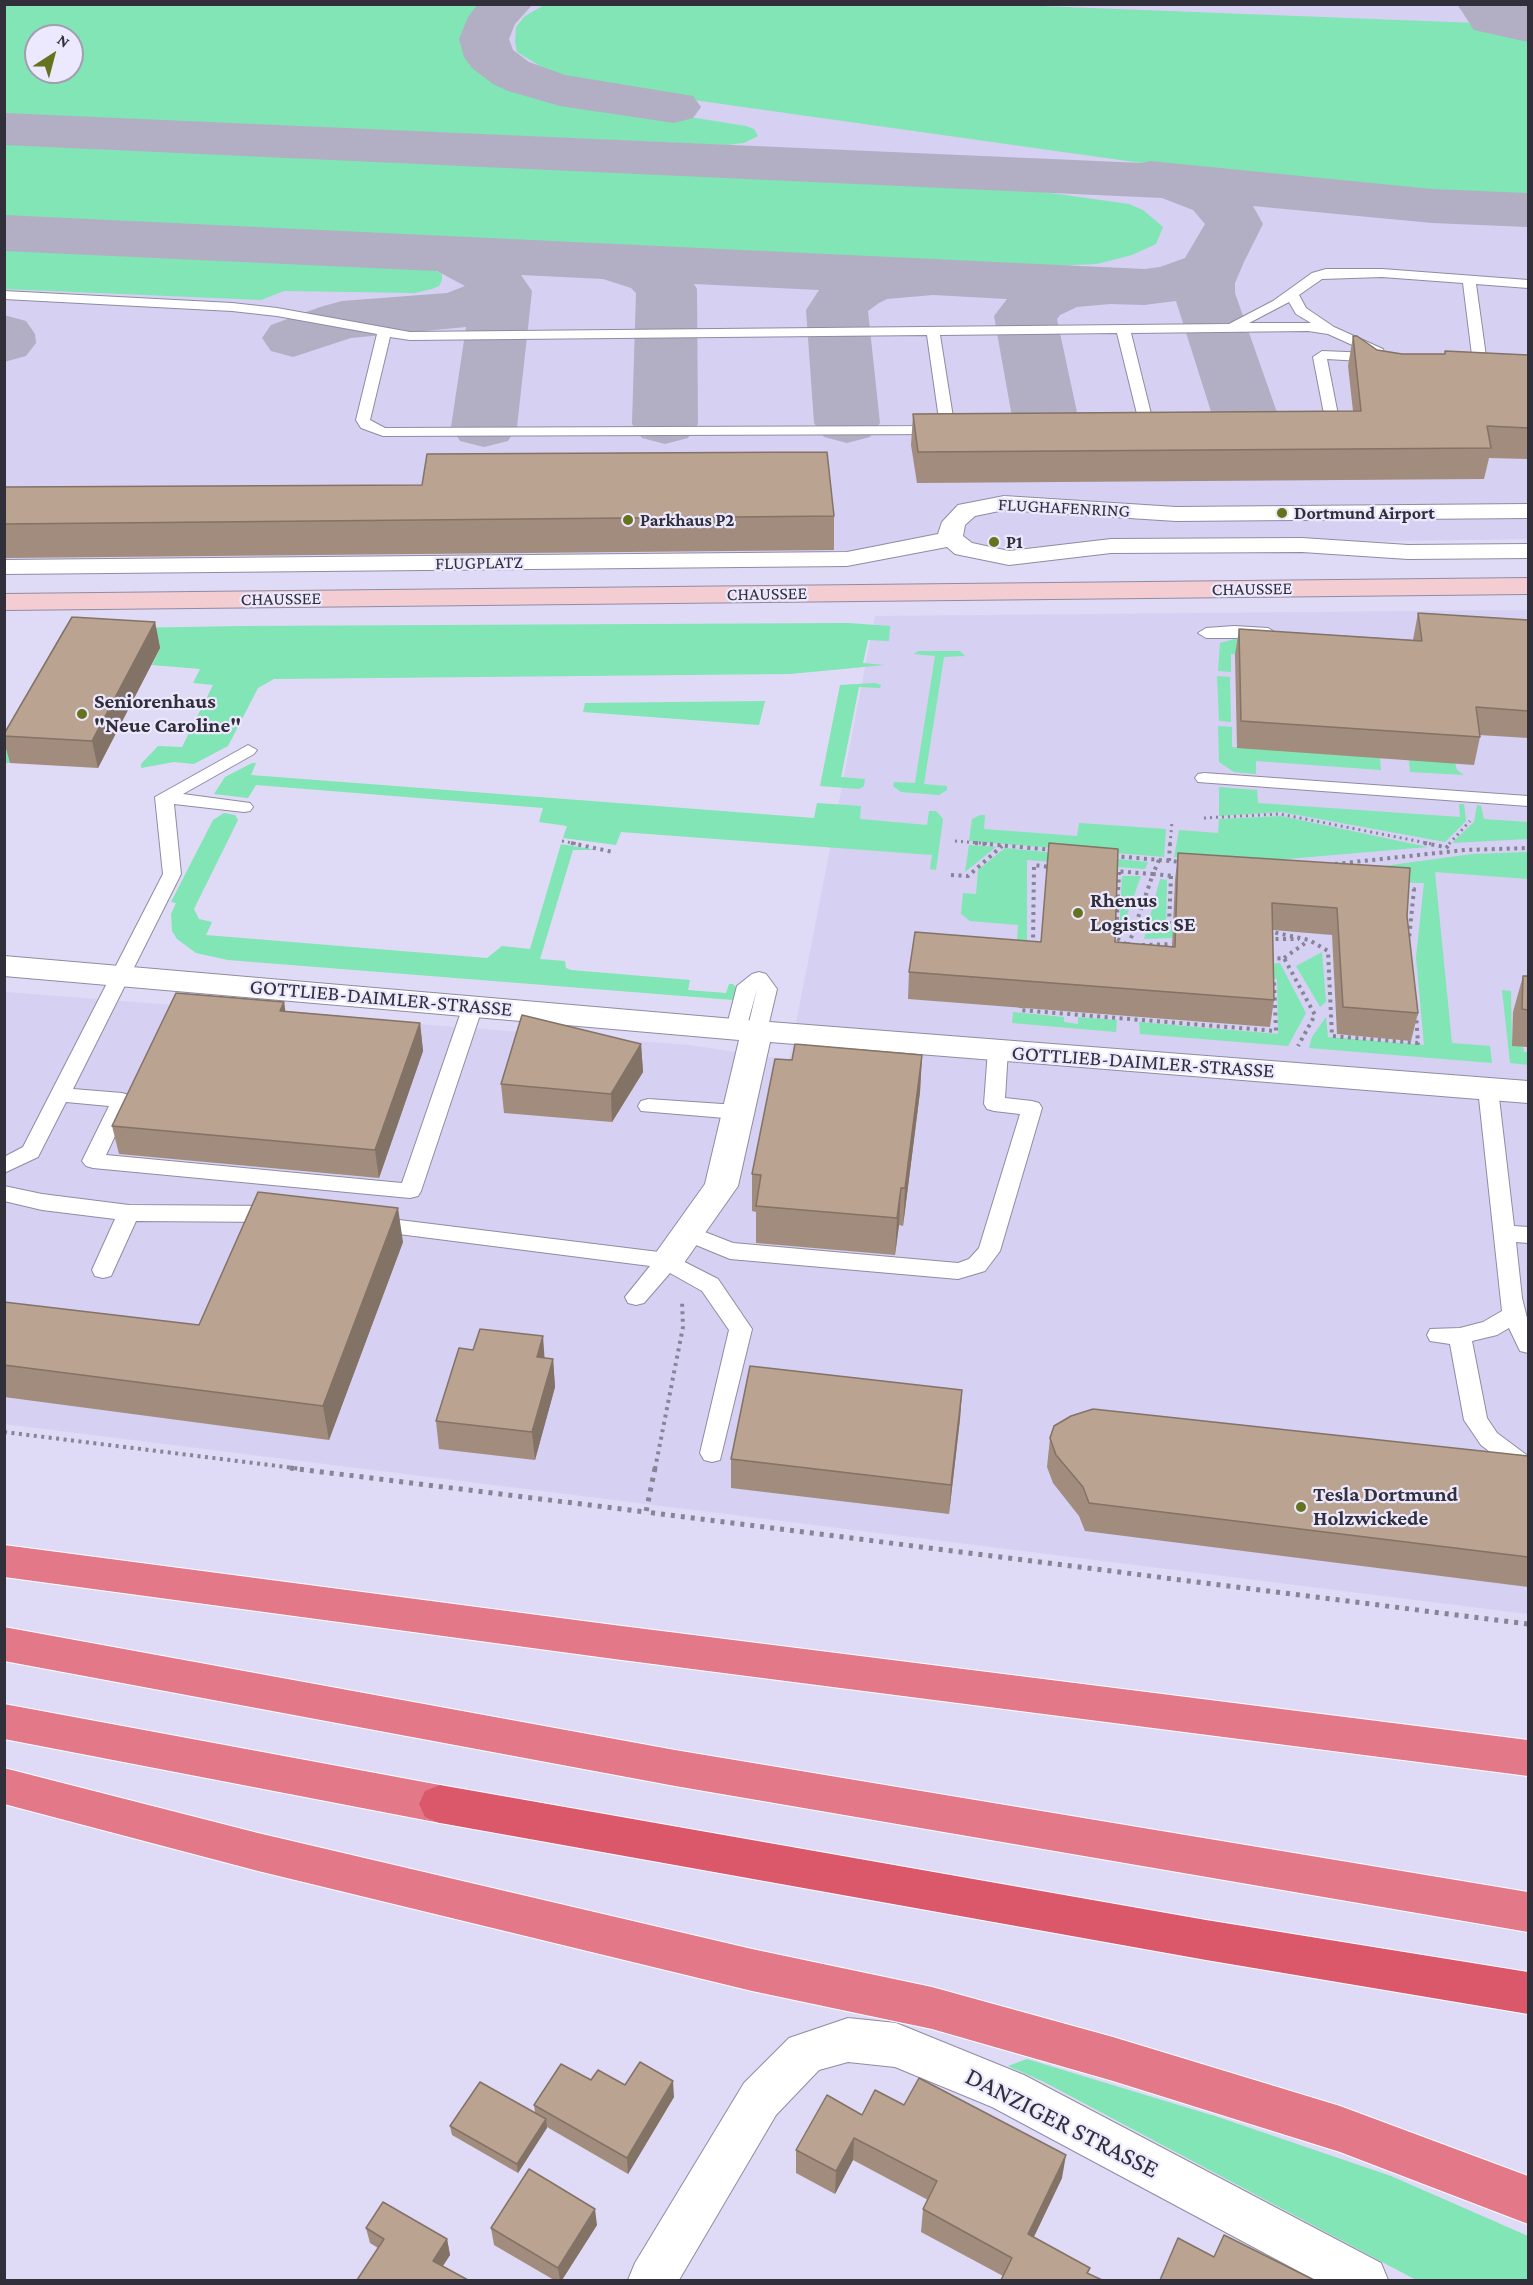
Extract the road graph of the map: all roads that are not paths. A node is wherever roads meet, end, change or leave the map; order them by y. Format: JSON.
{"nodes":[{"id":1,"x":1469,"y":282,"type":"junction"},
{"id":2,"x":1528,"y":284,"type":"edge"},
{"id":3,"x":1292,"y":294,"type":"junction"},
{"id":4,"x":4,"y":296,"type":"edge"},
{"id":5,"x":1229,"y":328,"type":"junction"},
{"id":6,"x":1123,"y":329,"type":"junction"},
{"id":7,"x":1331,"y":330,"type":"junction"},
{"id":8,"x":385,"y":331,"type":"junction"},
{"id":9,"x":933,"y":331,"type":"junction"},
{"id":10,"x":1482,"y":371,"type":"edge"},
{"id":11,"x":1302,"y":429,"type":"edge"},
{"id":12,"x":1148,"y":430,"type":"edge"},
{"id":13,"x":1528,"y":511,"type":"edge"},
{"id":14,"x":952,"y":539,"type":"junction"},
{"id":15,"x":1528,"y":551,"type":"edge"},
{"id":16,"x":4,"y":567,"type":"edge"},
{"id":17,"x":1528,"y":586,"type":"edge"},
{"id":18,"x":4,"y":602,"type":"edge"},
{"id":19,"x":1206,"y":633,"type":"dead end"},
{"id":20,"x":1279,"y":634,"type":"edge"},
{"id":21,"x":248,"y":750,"type":"dead end"},
{"id":22,"x":1204,"y":778,"type":"dead end"},
{"id":23,"x":164,"y":797,"type":"junction"},
{"id":24,"x":1528,"y":801,"type":"edge"},
{"id":25,"x":244,"y":807,"type":"dead end"},
{"id":26,"x":4,"y":966,"type":"edge"},
{"id":27,"x":121,"y":976,"type":"junction"},
{"id":28,"x":473,"y":1006,"type":"junction"},
{"id":29,"x":747,"y":1030,"type":"junction"},
{"id":30,"x":998,"y":1050,"type":"junction"},
{"id":31,"x":1488,"y":1089,"type":"junction"},
{"id":32,"x":1528,"y":1092,"type":"edge"},
{"id":33,"x":60,"y":1095,"type":"junction"},
{"id":34,"x":648,"y":1106,"type":"dead end"},
{"id":35,"x":737,"y":1112,"type":"junction"},
{"id":36,"x":4,"y":1167,"type":"edge"},
{"id":37,"x":4,"y":1193,"type":"edge"},
{"id":38,"x":129,"y":1213,"type":"junction"},
{"id":39,"x":300,"y":1217,"type":"edge"},
{"id":40,"x":358,"y":1223,"type":"edge"},
{"id":41,"x":687,"y":1233,"type":"junction"},
{"id":42,"x":1503,"y":1233,"type":"junction"},
{"id":43,"x":1528,"y":1235,"type":"edge"},
{"id":44,"x":667,"y":1261,"type":"junction"},
{"id":45,"x":103,"y":1270,"type":"dead end"},
{"id":46,"x":636,"y":1297,"type":"dead end"},
{"id":47,"x":1514,"y":1315,"type":"junction"},
{"id":48,"x":1528,"y":1344,"type":"edge"},
{"id":49,"x":712,"y":1453,"type":"dead end"},
{"id":50,"x":1528,"y":1468,"type":"edge"},
{"id":51,"x":4,"y":1561,"type":"edge"},
{"id":52,"x":4,"y":1644,"type":"edge"},
{"id":53,"x":4,"y":1721,"type":"edge"},
{"id":54,"x":1528,"y":1758,"type":"edge"},
{"id":55,"x":4,"y":1786,"type":"edge"},
{"id":56,"x":440,"y":1803,"type":"joint"},
{"id":57,"x":1528,"y":1912,"type":"edge"},
{"id":58,"x":1528,"y":1993,"type":"edge"},
{"id":59,"x":1528,"y":2200,"type":"edge"},
{"id":60,"x":652,"y":2280,"type":"edge"},
{"id":61,"x":1364,"y":2280,"type":"edge"}],
"edges":[{"from":1,"to":2,"type":"lane"},
{"from":1,"to":3,"type":"lane"},
{"from":1,"to":10,"type":"lane"},
{"from":3,"to":5,"type":"lane"},
{"from":3,"to":7,"type":"lane"},
{"from":4,"to":8,"type":"lane"},
{"from":5,"to":6,"type":"lane"},
{"from":5,"to":7,"type":"lane"},
{"from":6,"to":9,"type":"lane"},
{"from":6,"to":12,"type":"lane"},
{"from":7,"to":11,"type":"lane"},
{"from":8,"to":9,"type":"lane"},
{"from":8,"to":9,"type":"lane"},
{"from":13,"to":14,"type":"street","name":"FLUGHAFENRING"},
{"from":14,"to":15,"type":"street","name":"FLUGHAFENRING"},
{"from":14,"to":16,"type":"street","name":"FLUGPLATZ"},
{"from":17,"to":18,"type":"main road","name":"CHAUSSEE"},
{"from":19,"to":20,"type":"lane"},
{"from":21,"to":23,"type":"lane"},
{"from":22,"to":24,"type":"lane"},
{"from":23,"to":25,"type":"lane"},
{"from":23,"to":27,"type":"lane"},
{"from":26,"to":27,"type":"street","name":"GOTTLIEB-DAIMLER-STRASSE"},
{"from":27,"to":28,"type":"street","name":"GOTTLIEB-DAIMLER-STRASSE"},
{"from":27,"to":33,"type":"lane"},
{"from":28,"to":29,"type":"street","name":"GOTTLIEB-DAIMLER-STRASSE"},
{"from":28,"to":33,"type":"lane"},
{"from":29,"to":30,"type":"street","name":"GOTTLIEB-DAIMLER-STRASSE"},
{"from":29,"to":35,"type":"street"},
{"from":30,"to":31,"type":"street","name":"GOTTLIEB-DAIMLER-STRASSE"},
{"from":30,"to":41,"type":"lane"},
{"from":31,"to":32,"type":"street","name":"GOTTLIEB-DAIMLER-STRASSE"},
{"from":31,"to":42,"type":"lane"},
{"from":33,"to":36,"type":"lane"},
{"from":34,"to":35,"type":"lane"},
{"from":35,"to":41,"type":"street"},
{"from":37,"to":38,"type":"lane"},
{"from":38,"to":39,"type":"lane"},
{"from":38,"to":45,"type":"lane"},
{"from":40,"to":44,"type":"lane"},
{"from":41,"to":44,"type":"street"},
{"from":42,"to":43,"type":"lane"},
{"from":42,"to":47,"type":"lane"},
{"from":44,"to":46,"type":"lane"},
{"from":44,"to":49,"type":"lane"},
{"from":47,"to":48,"type":"lane"},
{"from":47,"to":50,"type":"lane"},
{"from":51,"to":54,"type":"highway"},
{"from":52,"to":57,"type":"highway"},
{"from":53,"to":56,"type":"highway"},
{"from":55,"to":59,"type":"highway"},
{"from":56,"to":58,"type":"highway"},
{"from":60,"to":61,"type":"street","name":"DANZIGER STRASSE"}]}
